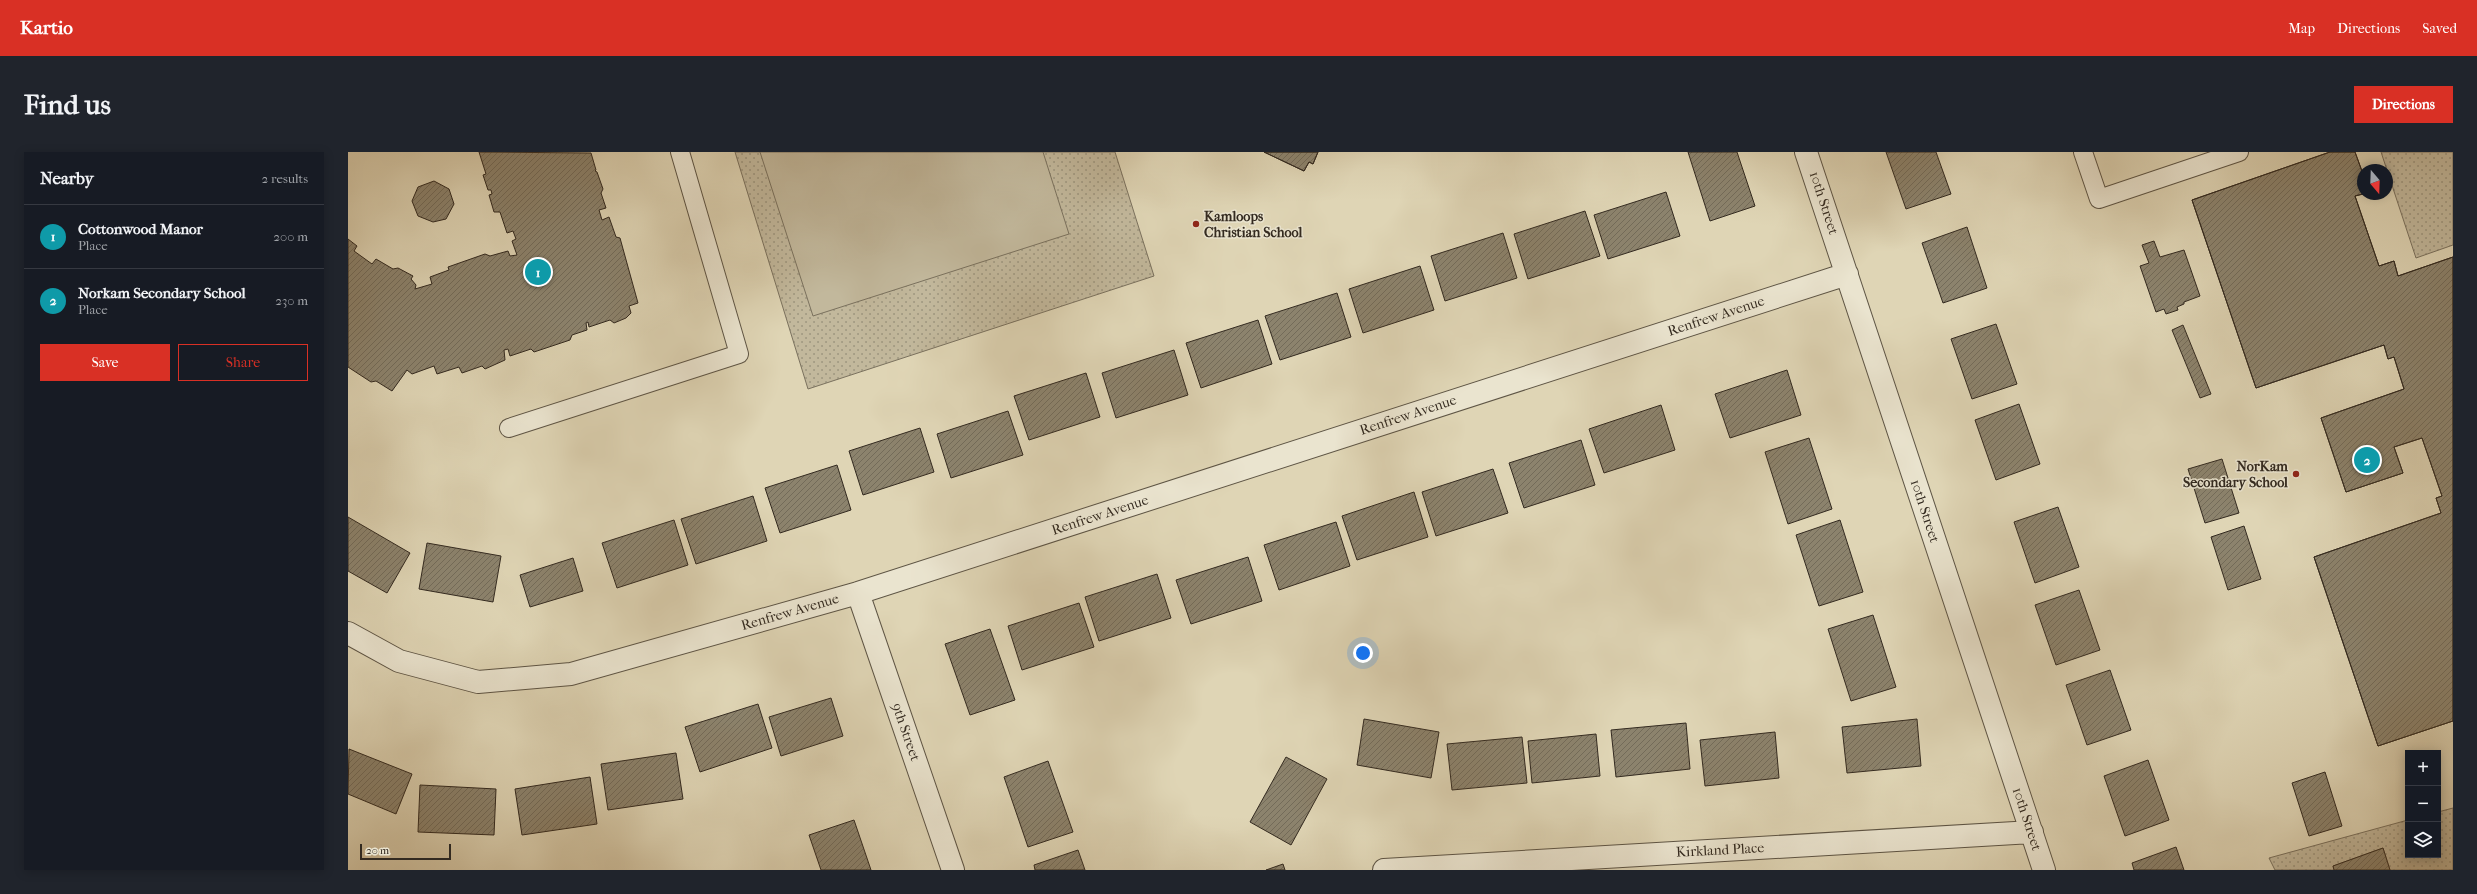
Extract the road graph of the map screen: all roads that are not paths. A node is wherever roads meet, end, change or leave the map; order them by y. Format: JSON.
{"nodes":[{"id":1,"x":680,"y":152,"type":"edge"},
{"id":2,"x":1806,"y":152,"type":"edge"},
{"id":3,"x":2083,"y":152,"type":"edge"},
{"id":4,"x":2240,"y":152,"type":"edge"},
{"id":5,"x":1847,"y":274,"type":"junction"},
{"id":6,"x":509,"y":428,"type":"dead end"},
{"id":7,"x":858,"y":593,"type":"junction"},
{"id":8,"x":348,"y":633,"type":"edge"},
{"id":9,"x":2032,"y":832,"type":"junction"},
{"id":10,"x":953,"y":870,"type":"edge"},
{"id":11,"x":1384,"y":870,"type":"edge"},
{"id":12,"x":2044,"y":870,"type":"edge"}],
"edges":[{"from":1,"to":6,"type":"lane"},
{"from":2,"to":5,"type":"street","name":"10th Street"},
{"from":3,"to":4,"type":"lane"},
{"from":5,"to":7,"type":"street","name":"Renfrew Avenue"},
{"from":5,"to":9,"type":"street","name":"10th Street"},
{"from":7,"to":8,"type":"street","name":"Renfrew Avenue"},
{"from":7,"to":10,"type":"street","name":"9th Street"},
{"from":9,"to":11,"type":"street","name":"Kirkland Place"},
{"from":9,"to":12,"type":"street","name":"10th Street"}]}
